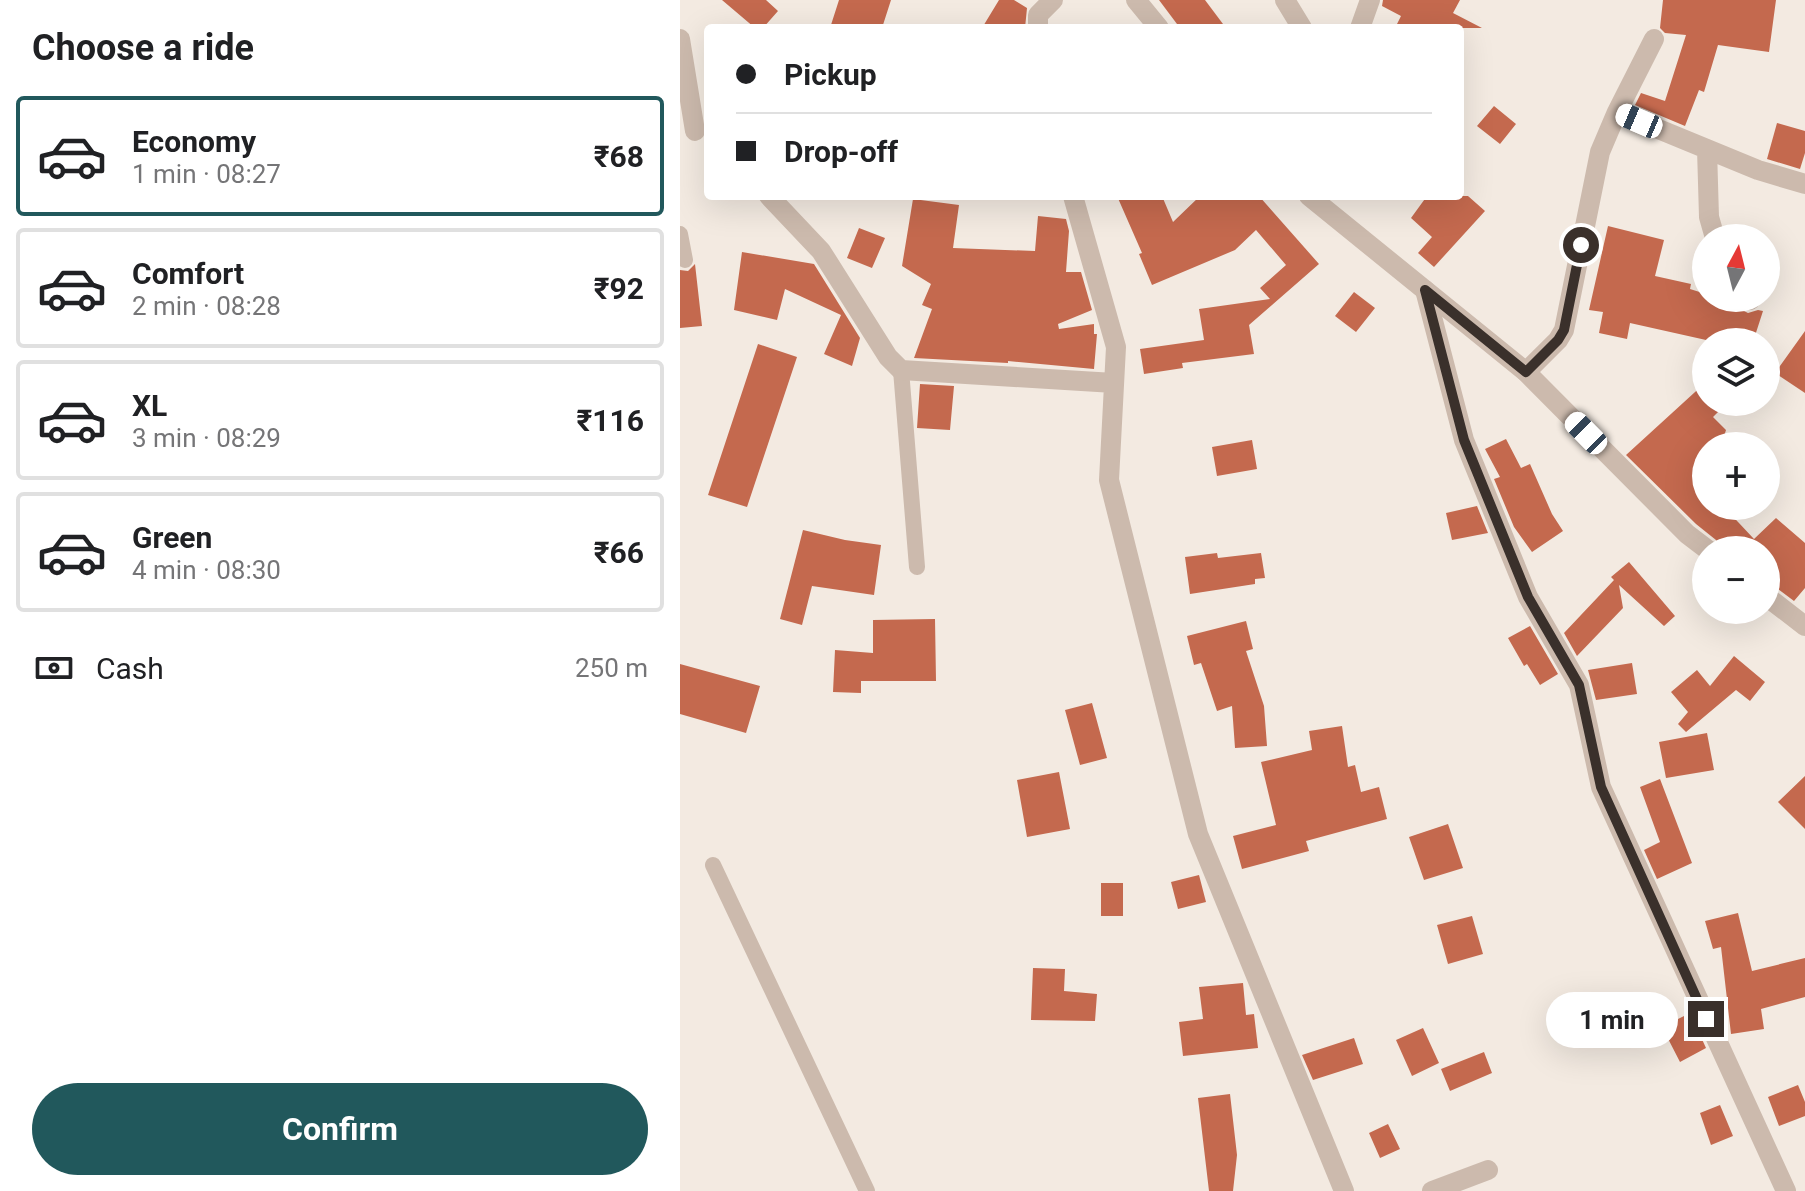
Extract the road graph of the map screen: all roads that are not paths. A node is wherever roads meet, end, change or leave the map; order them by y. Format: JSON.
{"nodes":[{"id":1,"x":1053,"y":0,"type":"edge"},
{"id":2,"x":1136,"y":0,"type":"edge"},
{"id":3,"x":1285,"y":0,"type":"edge"},
{"id":4,"x":1370,"y":0,"type":"edge"},
{"id":5,"x":1038,"y":24,"type":"edge"},
{"id":6,"x":1156,"y":24,"type":"edge"},
{"id":7,"x":1300,"y":24,"type":"edge"},
{"id":8,"x":1361,"y":24,"type":"edge"},
{"id":9,"x":680,"y":39,"type":"edge"},
{"id":10,"x":1654,"y":39,"type":"dead end"},
{"id":11,"x":1617,"y":112,"type":"junction"},
{"id":12,"x":699,"y":131,"type":"edge"},
{"id":13,"x":1707,"y":149,"type":"junction"},
{"id":14,"x":1805,"y":184,"type":"edge"},
{"id":15,"x":773,"y":200,"type":"edge"},
{"id":16,"x":1074,"y":200,"type":"edge"},
{"id":17,"x":1314,"y":200,"type":"edge"},
{"id":18,"x":1711,"y":224,"type":"edge"},
{"id":19,"x":680,"y":234,"type":"edge"},
{"id":20,"x":685,"y":260,"type":"dead end"},
{"id":21,"x":1425,"y":290,"type":"junction"},
{"id":22,"x":901,"y":370,"type":"junction"},
{"id":23,"x":1526,"y":372,"type":"junction"},
{"id":24,"x":1114,"y":383,"type":"junction"},
{"id":25,"x":1692,"y":538,"type":"edge"},
{"id":26,"x":917,"y":567,"type":"dead end"},
{"id":27,"x":1780,"y":607,"type":"edge"},
{"id":28,"x":1805,"y":626,"type":"edge"},
{"id":29,"x":713,"y":865,"type":"dead end"},
{"id":30,"x":1488,"y":1170,"type":"dead end"},
{"id":31,"x":867,"y":1191,"type":"edge"},
{"id":32,"x":1344,"y":1191,"type":"edge"},
{"id":33,"x":1432,"y":1191,"type":"edge"},
{"id":34,"x":1786,"y":1191,"type":"edge"}],
"edges":[{"from":1,"to":5,"type":"street"},
{"from":2,"to":6,"type":"street"},
{"from":3,"to":7,"type":"street"},
{"from":4,"to":8,"type":"street"},
{"from":9,"to":12,"type":"street"},
{"from":10,"to":11,"type":"street"},
{"from":11,"to":13,"type":"street"},
{"from":11,"to":23,"type":"street"},
{"from":13,"to":14,"type":"street"},
{"from":13,"to":18,"type":"street"},
{"from":15,"to":22,"type":"street"},
{"from":16,"to":24,"type":"street"},
{"from":17,"to":21,"type":"street"},
{"from":19,"to":20,"type":"lane"},
{"from":21,"to":23,"type":"street"},
{"from":21,"to":34,"type":"street"},
{"from":22,"to":24,"type":"street"},
{"from":22,"to":26,"type":"lane"},
{"from":23,"to":25,"type":"street"},
{"from":24,"to":32,"type":"street"},
{"from":27,"to":28,"type":"street"},
{"from":29,"to":31,"type":"lane"},
{"from":30,"to":33,"type":"street"}]}
